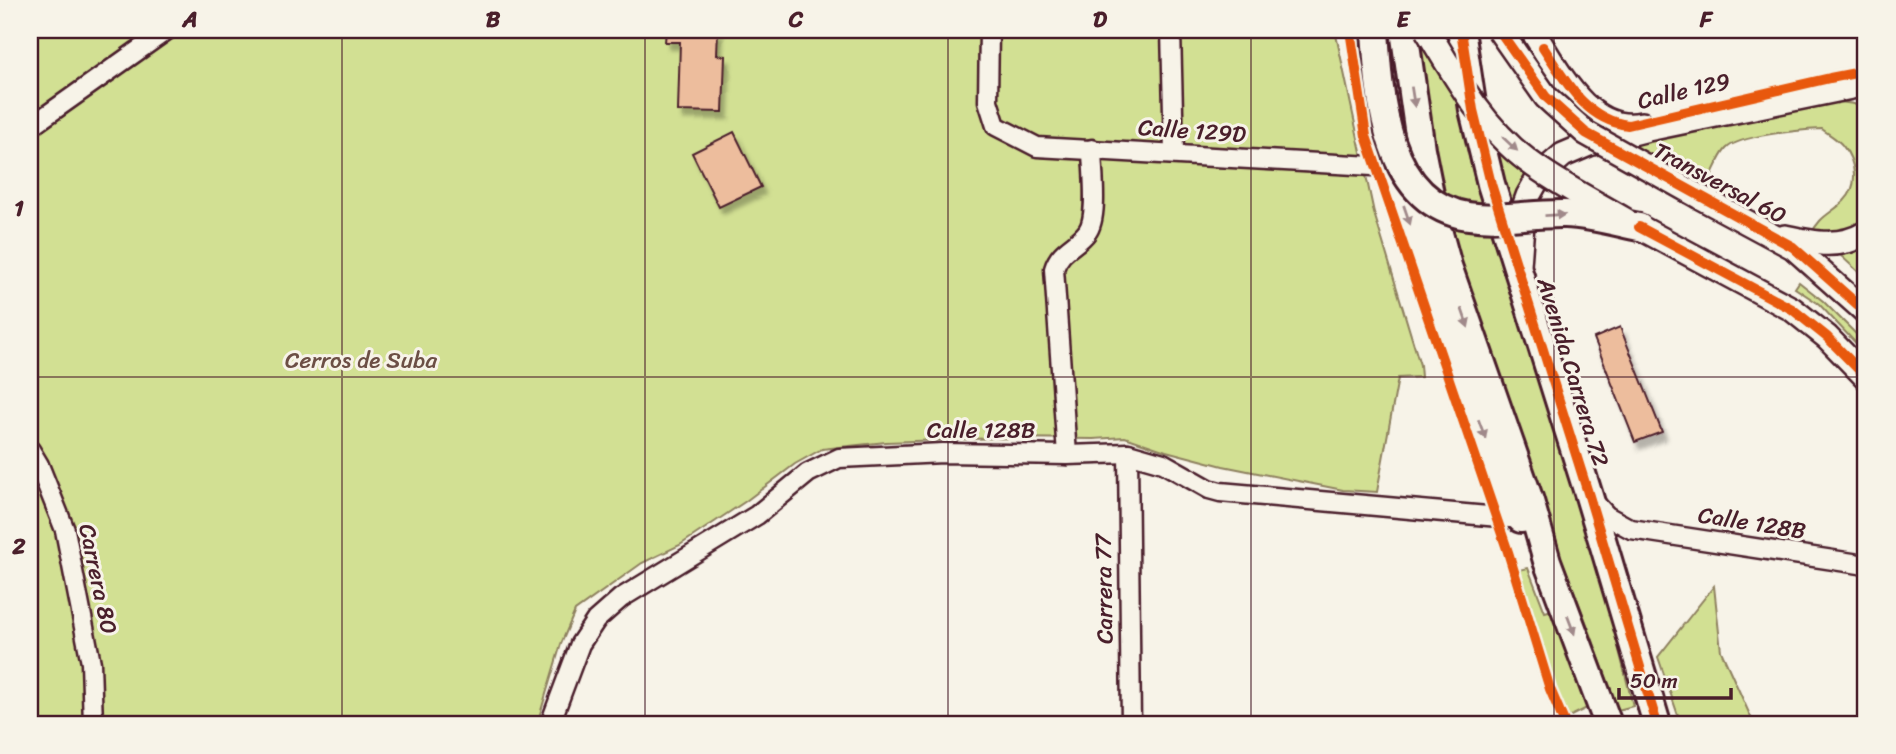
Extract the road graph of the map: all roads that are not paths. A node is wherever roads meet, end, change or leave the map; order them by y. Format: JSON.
{"nodes":[{"id":1,"x":167,"y":30,"type":"edge"},
{"id":2,"x":989,"y":30,"type":"edge"},
{"id":3,"x":1171,"y":30,"type":"edge"},
{"id":4,"x":1362,"y":30,"type":"edge"},
{"id":5,"x":1375,"y":30,"type":"edge"},
{"id":6,"x":1404,"y":30,"type":"edge"},
{"id":7,"x":1427,"y":30,"type":"edge"},
{"id":8,"x":1461,"y":30,"type":"edge"},
{"id":9,"x":1499,"y":30,"type":"edge"},
{"id":10,"x":1532,"y":30,"type":"edge"},
{"id":11,"x":1866,"y":71,"type":"edge"},
{"id":12,"x":1566,"y":81,"type":"junction"},
{"id":13,"x":1866,"y":84,"type":"edge"},
{"id":14,"x":1823,"y":91,"type":"junction"},
{"id":15,"x":1866,"y":101,"type":"edge"},
{"id":16,"x":30,"y":127,"type":"edge"},
{"id":17,"x":1092,"y":149,"type":"junction"},
{"id":18,"x":1174,"y":153,"type":"junction"},
{"id":19,"x":1563,"y":155,"type":"junction"},
{"id":20,"x":1390,"y":167,"type":"junction"},
{"id":21,"x":1639,"y":228,"type":"junction"},
{"id":22,"x":1866,"y":233,"type":"edge"},
{"id":23,"x":1772,"y":235,"type":"junction"},
{"id":24,"x":1519,"y":269,"type":"junction"},
{"id":25,"x":1866,"y":312,"type":"edge"},
{"id":26,"x":1866,"y":377,"type":"edge"},
{"id":27,"x":30,"y":450,"type":"edge"},
{"id":28,"x":1128,"y":453,"type":"junction"},
{"id":29,"x":1068,"y":455,"type":"junction"},
{"id":30,"x":1590,"y":496,"type":"junction"},
{"id":31,"x":1521,"y":519,"type":"junction"},
{"id":32,"x":1631,"y":529,"type":"junction"},
{"id":33,"x":1607,"y":554,"type":"junction"},
{"id":34,"x":1546,"y":561,"type":"junction"},
{"id":35,"x":1866,"y":565,"type":"edge"},
{"id":36,"x":93,"y":724,"type":"edge"},
{"id":37,"x":550,"y":724,"type":"edge"},
{"id":38,"x":1130,"y":724,"type":"edge"},
{"id":39,"x":1608,"y":724,"type":"edge"},
{"id":40,"x":1657,"y":724,"type":"edge"}],
"edges":[{"from":1,"to":16,"type":"street"},
{"from":2,"to":17,"type":"street","name":"Calle 129D"},
{"from":3,"to":18,"type":"street"},
{"from":4,"to":20,"type":"highway"},
{"from":5,"to":21,"type":"highway","one_way":true,"bridge":true},
{"from":6,"to":34,"type":"highway","one_way":true},
{"from":7,"to":21,"type":"main road","one_way":true,"bridge":true},
{"from":8,"to":24,"type":"highway","name":"Avenida Carrera 72"},
{"from":9,"to":23,"type":"main road","name":"Transversal 60","bridge":true},
{"from":10,"to":12,"type":"main road","name":"Calle 129"},
{"from":11,"to":12,"type":"main road","name":"Calle 129"},
{"from":12,"to":19,"type":"main road"},
{"from":13,"to":14,"type":"main road","name":"Calle 129"},
{"from":14,"to":15,"type":"main road"},
{"from":14,"to":19,"type":"main road","name":"Calle 129"},
{"from":17,"to":18,"type":"street","name":"Calle 129D"},
{"from":17,"to":29,"type":"street"},
{"from":18,"to":20,"type":"street","name":"Calle 129D"},
{"from":19,"to":24,"type":"main road","name":"Calle 129"},
{"from":20,"to":31,"type":"highway","one_way":true},
{"from":21,"to":26,"type":"main road"},
{"from":22,"to":23,"type":"main road"},
{"from":23,"to":25,"type":"main road","name":"Transversal 60"},
{"from":24,"to":30,"type":"highway","name":"Avenida Carrera 72"},
{"from":27,"to":36,"type":"street","name":"Carrera 80"},
{"from":28,"to":29,"type":"street","name":"Calle 128B"},
{"from":28,"to":31,"type":"street","name":"Calle 128B"},
{"from":28,"to":38,"type":"street","name":"Carrera 77"},
{"from":29,"to":37,"type":"street","name":"Calle 128B"},
{"from":30,"to":32,"type":"street","name":"Calle 128B"},
{"from":30,"to":33,"type":"highway","name":"Avenida Carrera 72"},
{"from":31,"to":34,"type":"highway"},
{"from":32,"to":33,"type":"street"},
{"from":32,"to":35,"type":"street","name":"Calle 128B"},
{"from":33,"to":40,"type":"highway","name":"Avenida Carrera 72"},
{"from":34,"to":39,"type":"highway","one_way":true}]}
